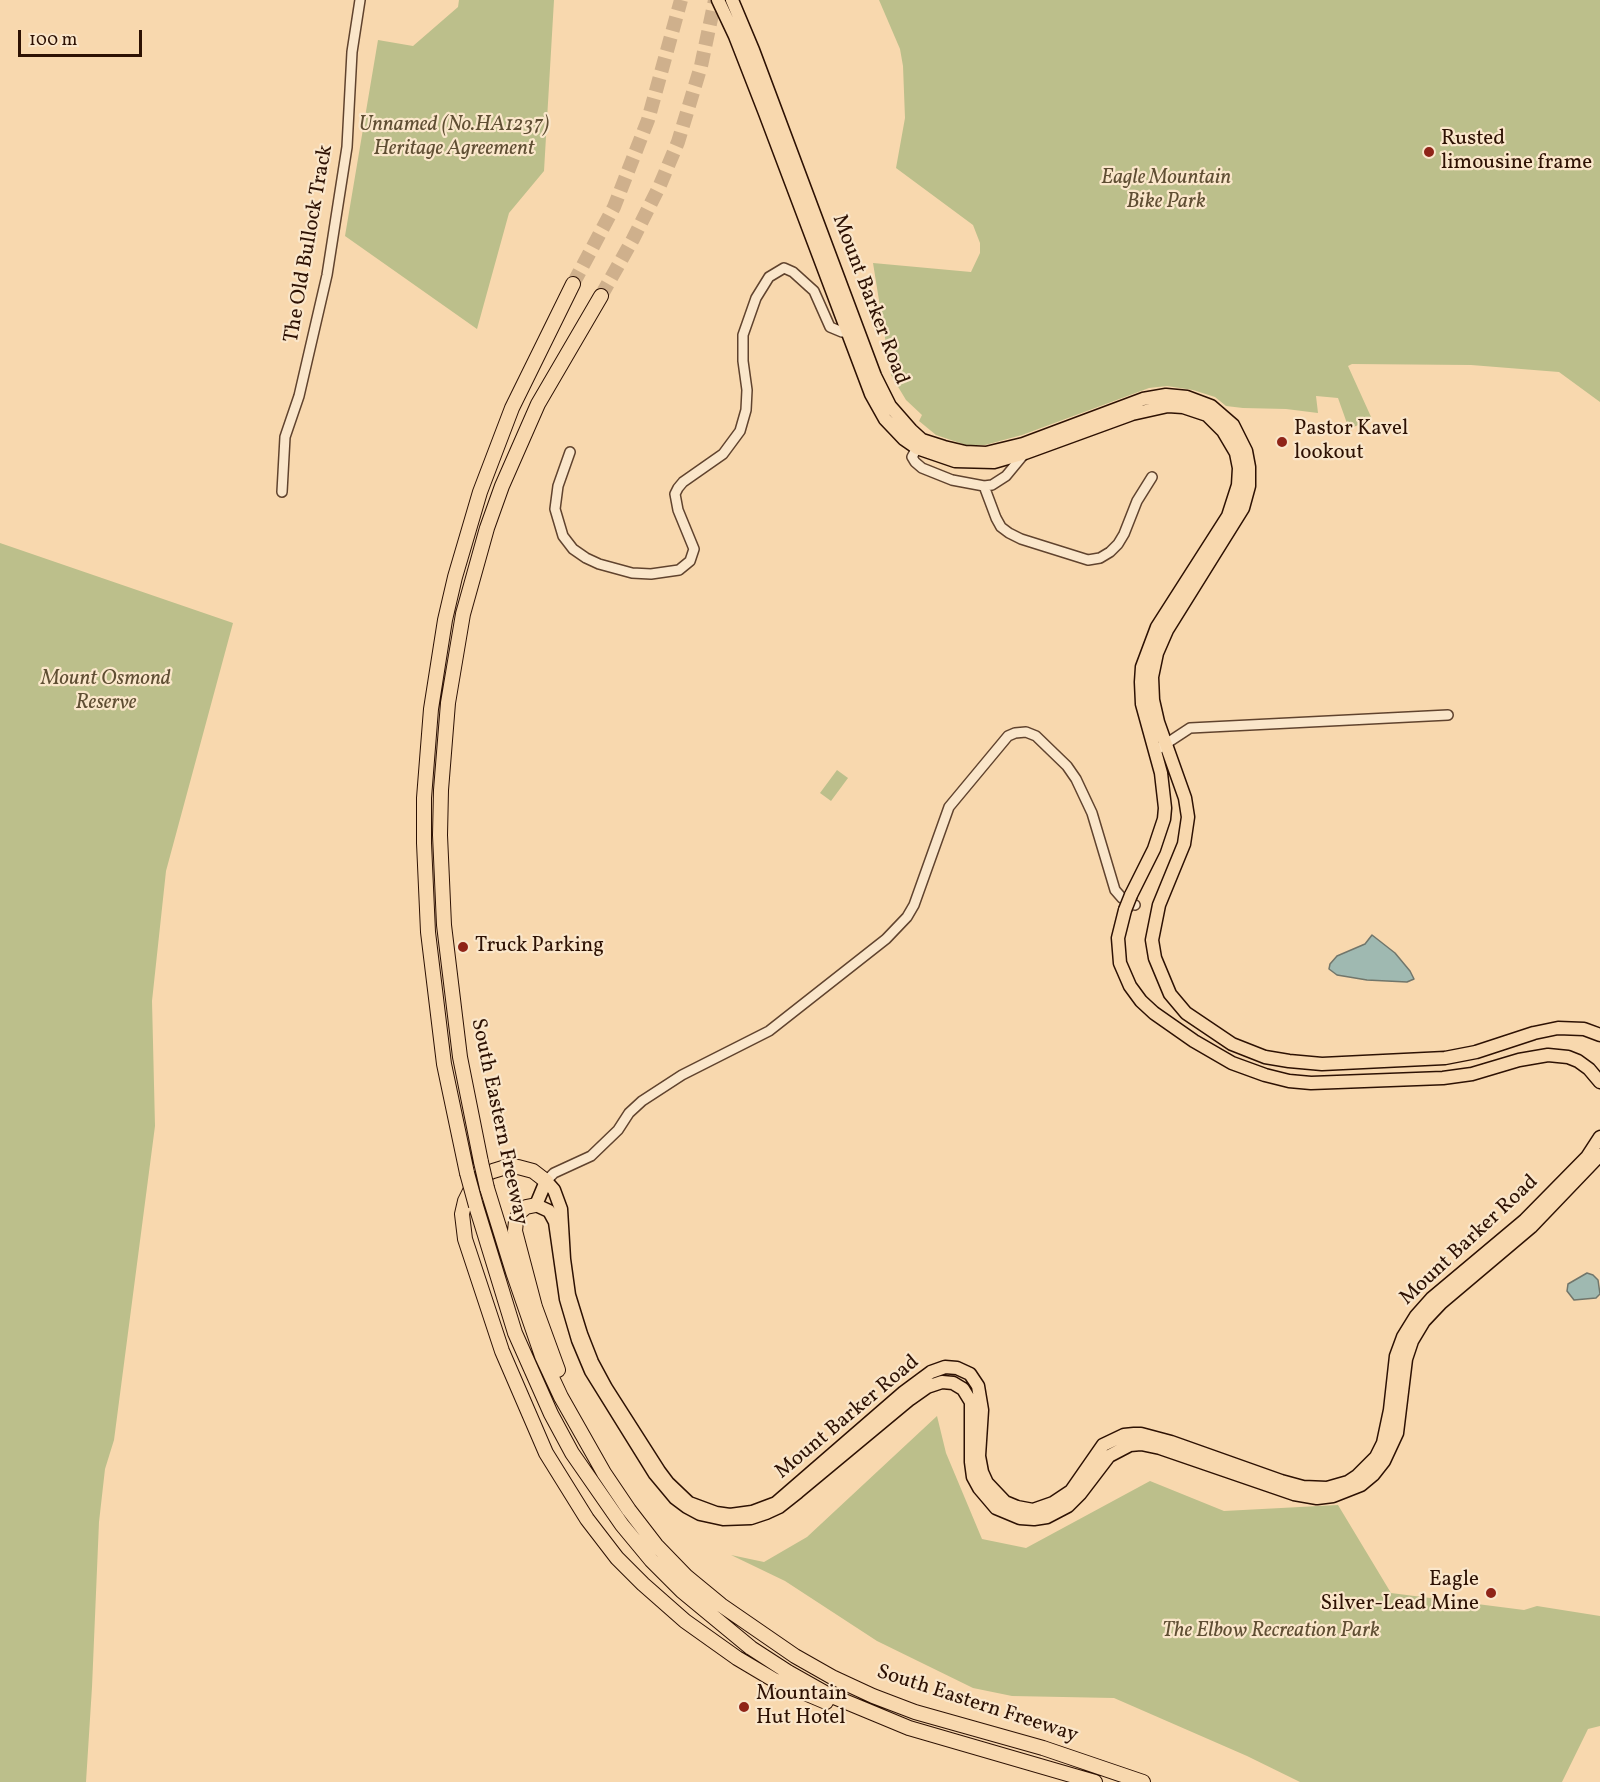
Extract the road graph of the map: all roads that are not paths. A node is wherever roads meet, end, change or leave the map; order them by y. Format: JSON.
{"nodes":[{"id":1,"x":360,"y":0,"type":"edge"},
{"id":2,"x":718,"y":0,"type":"edge"},
{"id":3,"x":732,"y":0,"type":"edge"},
{"id":4,"x":573,"y":284,"type":"tunnel mouth"},
{"id":5,"x":601,"y":296,"type":"tunnel mouth"},
{"id":6,"x":852,"y":330,"type":"junction"},
{"id":7,"x":919,"y":444,"type":"junction"},
{"id":8,"x":570,"y":452,"type":"dead end"},
{"id":9,"x":1025,"y":453,"type":"junction"},
{"id":10,"x":1152,"y":477,"type":"dead end"},
{"id":11,"x":984,"y":486,"type":"junction"},
{"id":12,"x":282,"y":492,"type":"dead end"},
{"id":13,"x":1448,"y":715,"type":"dead end"},
{"id":14,"x":1161,"y":748,"type":"junction"},
{"id":15,"x":1130,"y":904,"type":"junction"},
{"id":16,"x":1600,"y":1035,"type":"edge"},
{"id":17,"x":1600,"y":1082,"type":"edge"},
{"id":18,"x":1600,"y":1137,"type":"edge"},
{"id":19,"x":1600,"y":1155,"type":"edge"},
{"id":20,"x":548,"y":1178,"type":"junction"},
{"id":21,"x":536,"y":1205,"type":"junction"},
{"id":22,"x":656,"y":1545,"type":"junction"},
{"id":23,"x":909,"y":1728,"type":"junction"},
{"id":24,"x":1095,"y":1782,"type":"edge"},
{"id":25,"x":1143,"y":1782,"type":"edge"}],
"edges":[{"from":1,"to":12,"type":"street","name":"The Old Bullock Track"},
{"from":2,"to":6,"type":"main road","name":"Mount Barker Road"},
{"from":3,"to":6,"type":"main road","name":"Mount Barker Road"},
{"from":4,"to":23,"type":"highway","name":"South Eastern Freeway","bridge":true},
{"from":5,"to":22,"type":"highway","name":"South Eastern Freeway","bridge":true},
{"from":6,"to":7,"type":"main road","name":"Mount Barker Road"},
{"from":6,"to":8,"type":"street"},
{"from":7,"to":9,"type":"main road","name":"Mount Barker Road"},
{"from":7,"to":11,"type":"street"},
{"from":7,"to":14,"type":"main road","name":"Mount Barker Road"},
{"from":9,"to":11,"type":"street"},
{"from":9,"to":14,"type":"main road","name":"Mount Barker Road"},
{"from":10,"to":11,"type":"street"},
{"from":13,"to":14,"type":"street"},
{"from":14,"to":15,"type":"main road","name":"Mount Barker Road"},
{"from":14,"to":16,"type":"main road","name":"Mount Barker Road"},
{"from":15,"to":17,"type":"main road","name":"Mount Barker Road"},
{"from":15,"to":20,"type":"street"},
{"from":18,"to":20,"type":"main road","name":"Mount Barker Road"},
{"from":19,"to":21,"type":"main road","name":"Mount Barker Road"},
{"from":20,"to":21,"type":"main road"},
{"from":20,"to":23,"type":"highway"},
{"from":21,"to":22,"type":"highway"},
{"from":22,"to":25,"type":"highway","name":"South Eastern Freeway"},
{"from":23,"to":24,"type":"highway","name":"South Eastern Freeway"}]}
